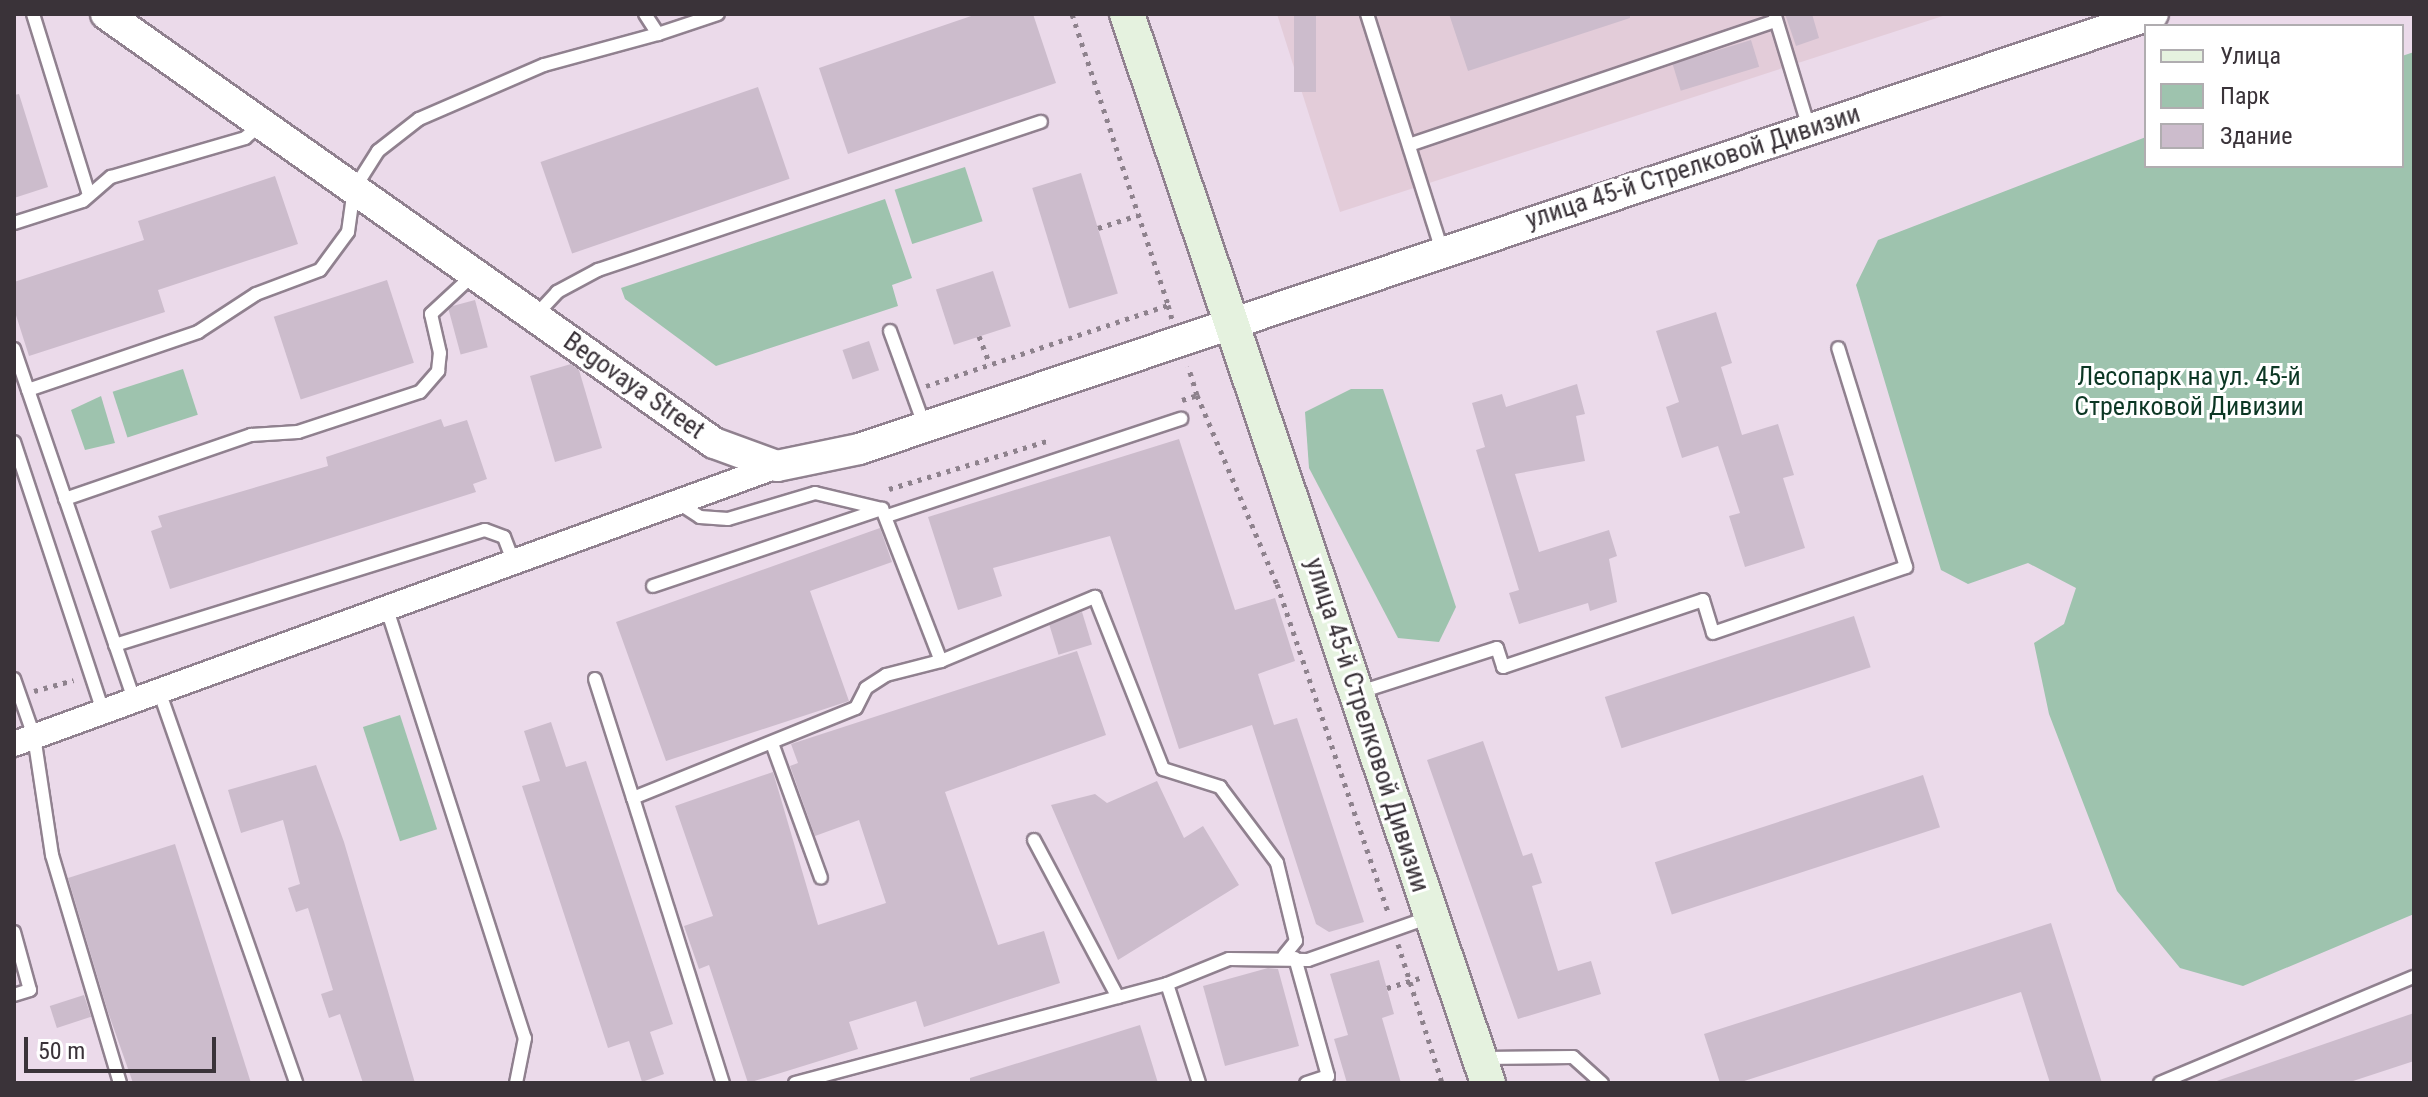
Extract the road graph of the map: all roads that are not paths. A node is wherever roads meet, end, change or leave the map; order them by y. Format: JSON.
{"nodes":[{"id":1,"x":33,"y":14,"type":"edge"},
{"id":2,"x":106,"y":14,"type":"edge"},
{"id":3,"x":645,"y":14,"type":"edge"},
{"id":4,"x":718,"y":14,"type":"edge"},
{"id":5,"x":1127,"y":14,"type":"edge"},
{"id":6,"x":1367,"y":14,"type":"edge"},
{"id":7,"x":2153,"y":14,"type":"edge"},
{"id":8,"x":1775,"y":18,"type":"edge"},
{"id":9,"x":658,"y":34,"type":"junction"},
{"id":10,"x":1041,"y":122,"type":"dead end"},
{"id":11,"x":262,"y":124,"type":"junction"},
{"id":12,"x":1809,"y":128,"type":"junction"},
{"id":13,"x":1409,"y":145,"type":"junction"},
{"id":14,"x":354,"y":189,"type":"junction"},
{"id":15,"x":89,"y":195,"type":"junction"},
{"id":16,"x":14,"y":223,"type":"edge"},
{"id":17,"x":1442,"y":251,"type":"junction"},
{"id":18,"x":475,"y":274,"type":"junction"},
{"id":19,"x":535,"y":316,"type":"junction"},
{"id":20,"x":1234,"y":321,"type":"junction"},
{"id":21,"x":890,"y":331,"type":"dead end"},
{"id":22,"x":1838,"y":348,"type":"dead end"},
{"id":23,"x":14,"y":349,"type":"edge"},
{"id":24,"x":28,"y":390,"type":"junction"},
{"id":25,"x":1181,"y":419,"type":"dead end"},
{"id":26,"x":925,"y":427,"type":"junction"},
{"id":27,"x":14,"y":442,"type":"edge"},
{"id":28,"x":777,"y":466,"type":"junction"},
{"id":29,"x":65,"y":499,"type":"junction"},
{"id":30,"x":677,"y":502,"type":"junction"},
{"id":31,"x":884,"y":513,"type":"junction"},
{"id":32,"x":513,"y":561,"type":"junction"},
{"id":33,"x":653,"y":586,"type":"dead end"},
{"id":34,"x":386,"y":606,"type":"junction"},
{"id":35,"x":115,"y":645,"type":"junction"},
{"id":36,"x":941,"y":661,"type":"junction"},
{"id":37,"x":14,"y":679,"type":"edge"},
{"id":38,"x":595,"y":679,"type":"dead end"},
{"id":39,"x":158,"y":688,"type":"junction"},
{"id":40,"x":1354,"y":694,"type":"junction"},
{"id":41,"x":133,"y":697,"type":"junction"},
{"id":42,"x":102,"y":708,"type":"junction"},
{"id":43,"x":24,"y":740,"type":"edge"},
{"id":44,"x":773,"y":746,"type":"junction"},
{"id":45,"x":633,"y":798,"type":"junction"},
{"id":46,"x":1034,"y":840,"type":"dead end"},
{"id":47,"x":821,"y":878,"type":"dead end"},
{"id":48,"x":1431,"y":917,"type":"junction"},
{"id":49,"x":14,"y":932,"type":"edge"},
{"id":50,"x":1289,"y":957,"type":"junction"},
{"id":51,"x":2414,"y":977,"type":"edge"},
{"id":52,"x":1167,"y":984,"type":"junction"},
{"id":53,"x":14,"y":995,"type":"edge"},
{"id":54,"x":1118,"y":997,"type":"junction"},
{"id":55,"x":1484,"y":1071,"type":"edge"},
{"id":56,"x":120,"y":1083,"type":"edge"},
{"id":57,"x":296,"y":1083,"type":"edge"},
{"id":58,"x":516,"y":1083,"type":"edge"},
{"id":59,"x":723,"y":1083,"type":"edge"},
{"id":60,"x":795,"y":1083,"type":"edge"},
{"id":61,"x":1199,"y":1083,"type":"edge"},
{"id":62,"x":1306,"y":1083,"type":"edge"},
{"id":63,"x":1602,"y":1083,"type":"edge"},
{"id":64,"x":2160,"y":1083,"type":"edge"}],
"edges":[{"from":1,"to":15,"type":"lane"},
{"from":2,"to":11,"type":"street","name":"Begovaya Street"},
{"from":3,"to":9,"type":"lane"},
{"from":4,"to":9,"type":"lane"},
{"from":5,"to":20,"type":"main road","name":"улица 45-й Стрелковой Дивизии"},
{"from":6,"to":13,"type":"lane"},
{"from":7,"to":12,"type":"street","name":"улица 45-й Стрелковой Дивизии"},
{"from":8,"to":12,"type":"lane"},
{"from":8,"to":13,"type":"lane"},
{"from":9,"to":14,"type":"lane"},
{"from":10,"to":19,"type":"lane"},
{"from":11,"to":14,"type":"street","name":"Begovaya Street"},
{"from":11,"to":15,"type":"lane"},
{"from":12,"to":17,"type":"street","name":"улица 45-й Стрелковой Дивизии"},
{"from":13,"to":17,"type":"lane"},
{"from":14,"to":18,"type":"street","name":"Begovaya Street"},
{"from":14,"to":24,"type":"lane"},
{"from":15,"to":16,"type":"lane"},
{"from":17,"to":20,"type":"street","name":"улица 45-й Стрелковой Дивизии"},
{"from":18,"to":19,"type":"street","name":"Begovaya Street"},
{"from":18,"to":29,"type":"lane"},
{"from":19,"to":28,"type":"street","name":"Begovaya Street"},
{"from":20,"to":26,"type":"street"},
{"from":20,"to":40,"type":"main road","name":"улица 45-й Стрелковой Дивизии"},
{"from":21,"to":26,"type":"lane"},
{"from":22,"to":40,"type":"lane"},
{"from":23,"to":24,"type":"lane"},
{"from":24,"to":29,"type":"lane"},
{"from":25,"to":31,"type":"lane"},
{"from":26,"to":28,"type":"street"},
{"from":27,"to":42,"type":"lane"},
{"from":28,"to":30,"type":"street"},
{"from":29,"to":35,"type":"lane"},
{"from":30,"to":31,"type":"lane"},
{"from":30,"to":32,"type":"street"},
{"from":31,"to":33,"type":"lane"},
{"from":31,"to":36,"type":"lane"},
{"from":32,"to":34,"type":"street"},
{"from":32,"to":35,"type":"lane"},
{"from":34,"to":39,"type":"street"},
{"from":34,"to":58,"type":"lane"},
{"from":35,"to":41,"type":"lane"},
{"from":36,"to":44,"type":"lane"},
{"from":36,"to":50,"type":"lane"},
{"from":37,"to":43,"type":"lane"},
{"from":38,"to":45,"type":"lane"},
{"from":39,"to":41,"type":"street"},
{"from":39,"to":57,"type":"lane"},
{"from":40,"to":48,"type":"main road","name":"улица 45-й Стрелковой Дивизии"},
{"from":41,"to":42,"type":"street"},
{"from":42,"to":43,"type":"street"},
{"from":43,"to":56,"type":"lane"},
{"from":44,"to":45,"type":"lane"},
{"from":44,"to":47,"type":"lane"},
{"from":45,"to":59,"type":"lane"},
{"from":46,"to":54,"type":"lane"},
{"from":48,"to":50,"type":"lane"},
{"from":48,"to":55,"type":"main road","name":"улица 45-й Стрелковой Дивизии"},
{"from":49,"to":53,"type":"lane"},
{"from":50,"to":52,"type":"lane"},
{"from":50,"to":62,"type":"lane"},
{"from":51,"to":64,"type":"lane"},
{"from":52,"to":54,"type":"lane"},
{"from":52,"to":61,"type":"lane"},
{"from":54,"to":60,"type":"lane"},
{"from":55,"to":63,"type":"lane"}]}
